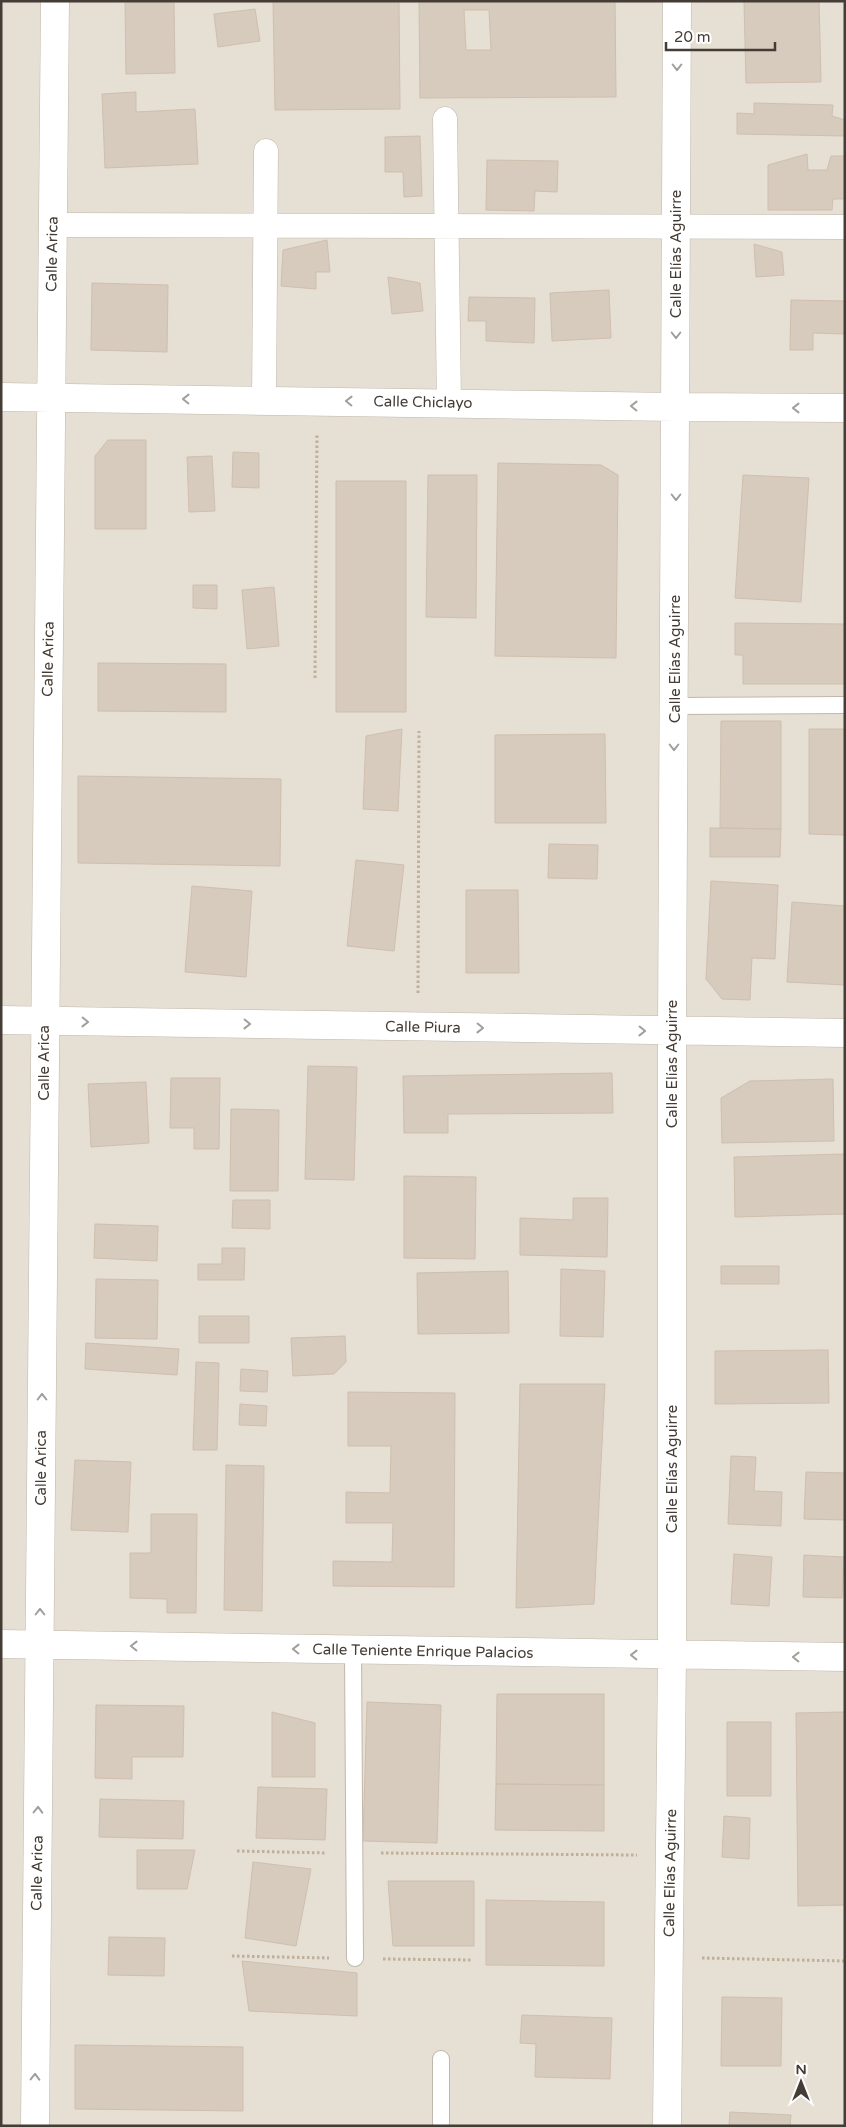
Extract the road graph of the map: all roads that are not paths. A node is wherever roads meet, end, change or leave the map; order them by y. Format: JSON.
{"nodes":[{"id":1,"x":55,"y":1,"type":"edge"},
{"id":2,"x":677,"y":1,"type":"edge"},
{"id":3,"x":445,"y":119,"type":"dead end"},
{"id":4,"x":266,"y":151,"type":"dead end"},
{"id":5,"x":52,"y":225,"type":"junction"},
{"id":6,"x":265,"y":226,"type":"junction"},
{"id":7,"x":447,"y":227,"type":"junction"},
{"id":8,"x":677,"y":227,"type":"junction"},
{"id":9,"x":845,"y":227,"type":"edge"},
{"id":10,"x":1,"y":397,"type":"edge"},
{"id":11,"x":51,"y":397,"type":"junction"},
{"id":12,"x":264,"y":400,"type":"junction"},
{"id":13,"x":449,"y":403,"type":"junction"},
{"id":14,"x":676,"y":407,"type":"junction"},
{"id":15,"x":845,"y":408,"type":"edge"},
{"id":16,"x":845,"y":705,"type":"edge"},
{"id":17,"x":674,"y":706,"type":"junction"},
{"id":18,"x":1,"y":1020,"type":"edge"},
{"id":19,"x":45,"y":1021,"type":"junction"},
{"id":20,"x":672,"y":1032,"type":"junction"},
{"id":21,"x":845,"y":1033,"type":"edge"},
{"id":22,"x":1,"y":1644,"type":"edge"},
{"id":23,"x":40,"y":1644,"type":"junction"},
{"id":24,"x":353,"y":1650,"type":"junction"},
{"id":25,"x":672,"y":1656,"type":"junction"},
{"id":26,"x":845,"y":1658,"type":"edge"},
{"id":27,"x":355,"y":1958,"type":"dead end"},
{"id":28,"x":441,"y":2059,"type":"dead end"},
{"id":29,"x":35,"y":2126,"type":"edge"},
{"id":30,"x":441,"y":2126,"type":"edge"},
{"id":31,"x":667,"y":2126,"type":"edge"}],
"edges":[{"from":1,"to":5,"type":"street","name":"Calle Arica"},
{"from":2,"to":8,"type":"street","name":"Calle Elías Aguirre","one_way":true},
{"from":3,"to":7,"type":"street"},
{"from":4,"to":6,"type":"street"},
{"from":5,"to":6,"type":"street"},
{"from":5,"to":11,"type":"street","name":"Calle Arica"},
{"from":6,"to":7,"type":"street"},
{"from":6,"to":12,"type":"street"},
{"from":7,"to":8,"type":"street"},
{"from":7,"to":13,"type":"street"},
{"from":8,"to":9,"type":"street"},
{"from":8,"to":14,"type":"street","name":"Calle Elías Aguirre","one_way":true},
{"from":10,"to":11,"type":"street","name":"Calle Chiclayo"},
{"from":12,"to":11,"type":"street","name":"Calle Chiclayo","one_way":true},
{"from":11,"to":19,"type":"street","name":"Calle Arica"},
{"from":13,"to":12,"type":"street","name":"Calle Chiclayo","one_way":true},
{"from":14,"to":13,"type":"street","name":"Calle Chiclayo","one_way":true},
{"from":15,"to":14,"type":"street","name":"Calle Chiclayo","one_way":true},
{"from":14,"to":17,"type":"street","name":"Calle Elías Aguirre","one_way":true},
{"from":16,"to":17,"type":"lane"},
{"from":17,"to":20,"type":"street","name":"Calle Elías Aguirre","one_way":true},
{"from":18,"to":19,"type":"street","name":"Calle Piura"},
{"from":19,"to":20,"type":"street","name":"Calle Piura","one_way":true},
{"from":23,"to":19,"type":"street","name":"Calle Arica","one_way":true},
{"from":20,"to":21,"type":"street","name":"Calle Piura"},
{"from":20,"to":25,"type":"street","name":"Calle Elías Aguirre"},
{"from":22,"to":23,"type":"street","name":"Calle Teniente Enrique Palacios"},
{"from":24,"to":23,"type":"street","name":"Calle Teniente Enrique Palacios","one_way":true},
{"from":29,"to":23,"type":"street","name":"Calle Arica","one_way":true},
{"from":25,"to":24,"type":"street","name":"Calle Teniente Enrique Palacios","one_way":true},
{"from":24,"to":27,"type":"lane"},
{"from":26,"to":25,"type":"street","name":"Calle Teniente Enrique Palacios","one_way":true},
{"from":25,"to":31,"type":"street","name":"Calle Elías Aguirre"},
{"from":28,"to":30,"type":"lane"}]}
